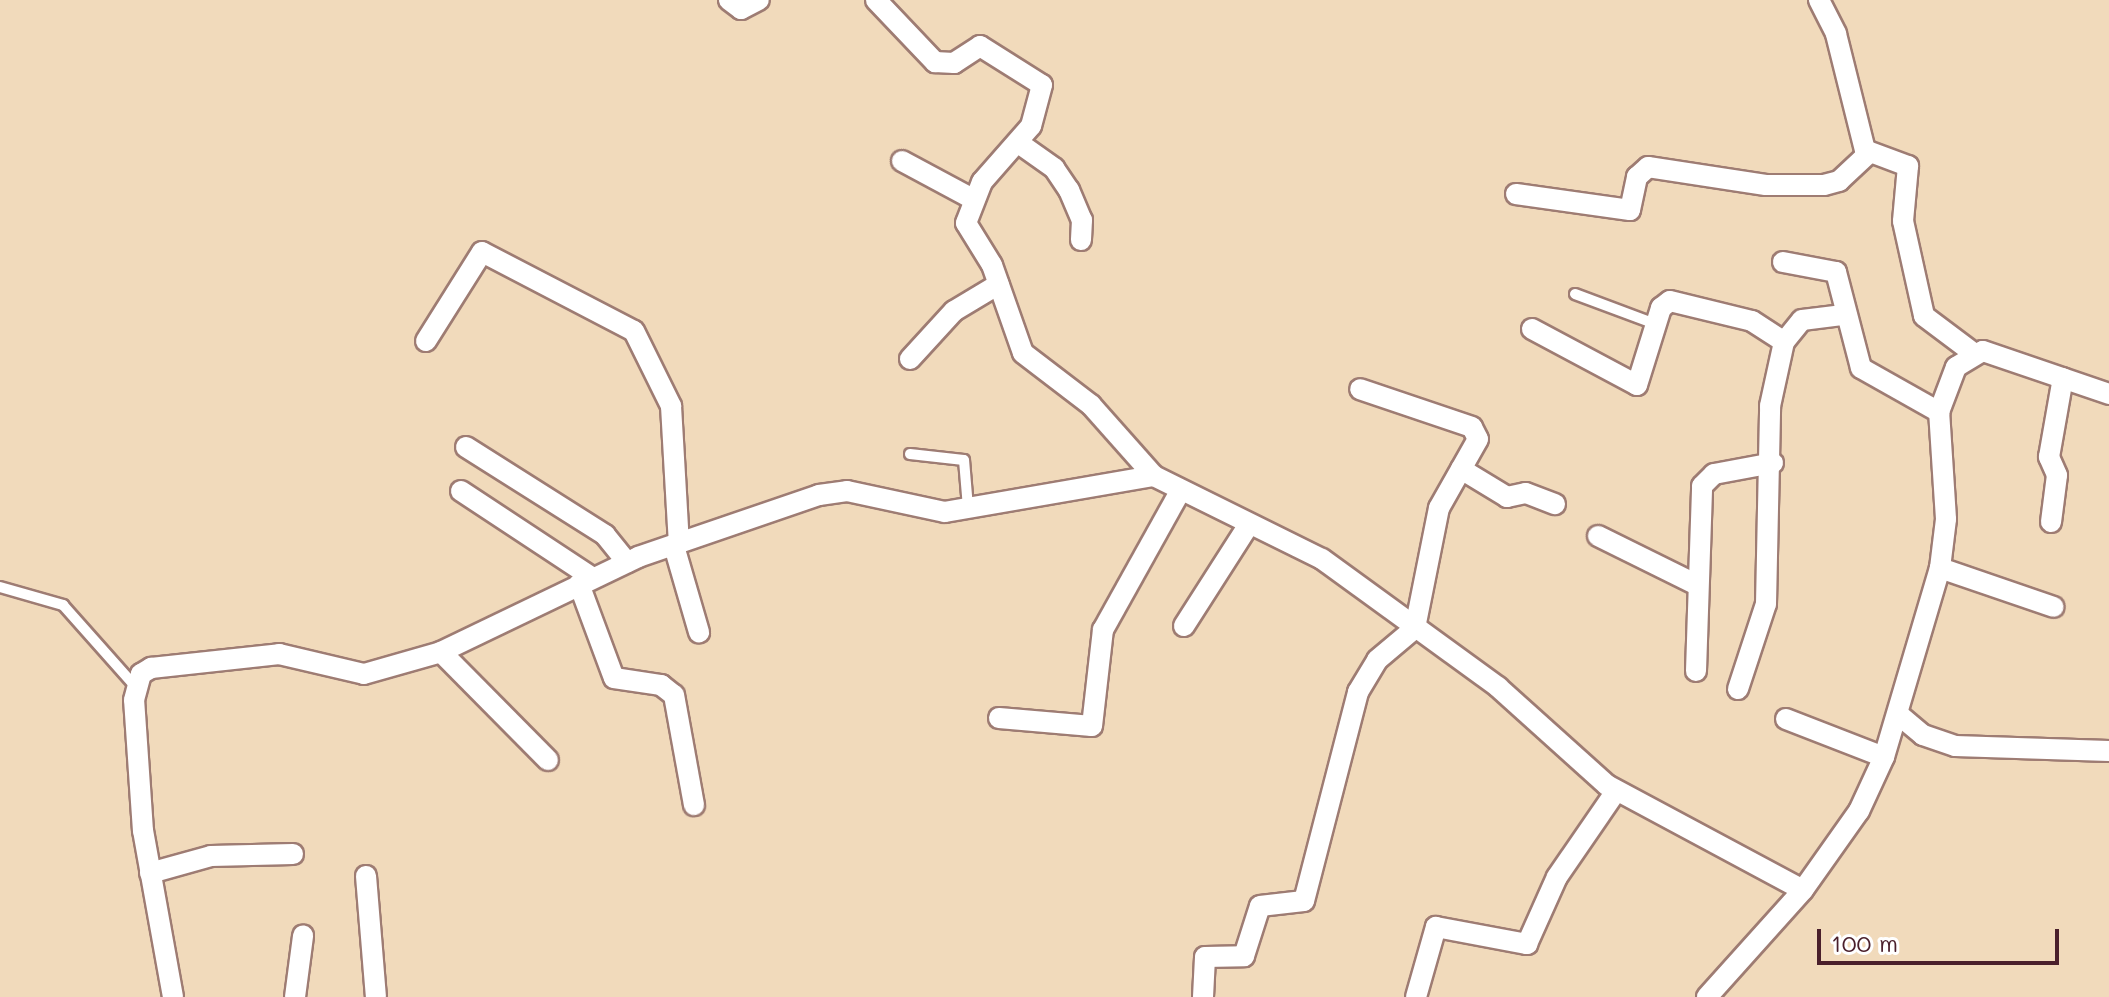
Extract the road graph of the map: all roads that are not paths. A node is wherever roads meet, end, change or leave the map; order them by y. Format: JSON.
{"nodes":[{"id":1,"x":729,"y":0,"type":"edge"},
{"id":2,"x":759,"y":0,"type":"edge"},
{"id":3,"x":876,"y":0,"type":"edge"},
{"id":4,"x":1819,"y":0,"type":"edge"},
{"id":5,"x":1020,"y":144,"type":"junction"},
{"id":6,"x":1869,"y":153,"type":"junction"},
{"id":7,"x":902,"y":161,"type":"dead end"},
{"id":8,"x":1516,"y":194,"type":"dead end"},
{"id":9,"x":973,"y":199,"type":"junction"},
{"id":10,"x":1081,"y":240,"type":"dead end"},
{"id":11,"x":1783,"y":262,"type":"dead end"},
{"id":12,"x":999,"y":284,"type":"junction"},
{"id":13,"x":1575,"y":294,"type":"dead end"},
{"id":14,"x":1842,"y":315,"type":"junction"},
{"id":15,"x":1658,"y":325,"type":"junction"},
{"id":16,"x":1532,"y":329,"type":"dead end"},
{"id":17,"x":426,"y":341,"type":"dead end"},
{"id":18,"x":1784,"y":342,"type":"junction"},
{"id":19,"x":1972,"y":352,"type":"junction"},
{"id":20,"x":910,"y":359,"type":"dead end"},
{"id":21,"x":2063,"y":378,"type":"junction"},
{"id":22,"x":1360,"y":389,"type":"dead end"},
{"id":23,"x":2109,"y":394,"type":"edge"},
{"id":24,"x":1939,"y":412,"type":"junction"},
{"id":25,"x":466,"y":447,"type":"dead end"},
{"id":26,"x":910,"y":454,"type":"dead end"},
{"id":27,"x":1773,"y":463,"type":"junction"},
{"id":28,"x":1461,"y":469,"type":"junction"},
{"id":29,"x":1154,"y":476,"type":"junction"},
{"id":30,"x":1181,"y":490,"type":"junction"},
{"id":31,"x":461,"y":491,"type":"dead end"},
{"id":32,"x":1555,"y":504,"type":"dead end"},
{"id":33,"x":968,"y":508,"type":"junction"},
{"id":34,"x":2051,"y":522,"type":"dead end"},
{"id":35,"x":1248,"y":526,"type":"junction"},
{"id":36,"x":1598,"y":536,"type":"dead end"},
{"id":37,"x":677,"y":545,"type":"junction"},
{"id":38,"x":627,"y":562,"type":"junction"},
{"id":39,"x":1940,"y":568,"type":"junction"},
{"id":40,"x":586,"y":581,"type":"junction"},
{"id":41,"x":1695,"y":584,"type":"junction"},
{"id":42,"x":0,"y":587,"type":"edge"},
{"id":43,"x":2054,"y":607,"type":"dead end"},
{"id":44,"x":1184,"y":626,"type":"dead end"},
{"id":45,"x":1415,"y":628,"type":"junction"},
{"id":46,"x":699,"y":632,"type":"dead end"},
{"id":47,"x":441,"y":652,"type":"junction"},
{"id":48,"x":1696,"y":671,"type":"dead end"},
{"id":49,"x":135,"y":686,"type":"junction"},
{"id":50,"x":1738,"y":689,"type":"dead end"},
{"id":51,"x":1899,"y":715,"type":"junction"},
{"id":52,"x":999,"y":718,"type":"dead end"},
{"id":53,"x":1786,"y":719,"type":"dead end"},
{"id":54,"x":2109,"y":751,"type":"edge"},
{"id":55,"x":1884,"y":757,"type":"junction"},
{"id":56,"x":548,"y":760,"type":"dead end"},
{"id":57,"x":1616,"y":791,"type":"junction"},
{"id":58,"x":694,"y":805,"type":"dead end"},
{"id":59,"x":293,"y":854,"type":"dead end"},
{"id":60,"x":150,"y":873,"type":"junction"},
{"id":61,"x":366,"y":876,"type":"dead end"},
{"id":62,"x":1803,"y":890,"type":"junction"},
{"id":63,"x":303,"y":936,"type":"dead end"},
{"id":64,"x":173,"y":997,"type":"edge"},
{"id":65,"x":295,"y":997,"type":"edge"},
{"id":66,"x":376,"y":997,"type":"edge"},
{"id":67,"x":1203,"y":997,"type":"edge"},
{"id":68,"x":1416,"y":997,"type":"edge"},
{"id":69,"x":1707,"y":997,"type":"edge"}],
"edges":[{"from":1,"to":2,"type":"street"},
{"from":3,"to":5,"type":"street"},
{"from":4,"to":6,"type":"street"},
{"from":5,"to":9,"type":"street"},
{"from":5,"to":10,"type":"street"},
{"from":6,"to":8,"type":"street"},
{"from":6,"to":19,"type":"street"},
{"from":7,"to":9,"type":"street"},
{"from":9,"to":12,"type":"street"},
{"from":11,"to":14,"type":"street"},
{"from":12,"to":20,"type":"street"},
{"from":12,"to":29,"type":"street"},
{"from":13,"to":15,"type":"lane"},
{"from":14,"to":18,"type":"street"},
{"from":14,"to":24,"type":"street"},
{"from":15,"to":16,"type":"street"},
{"from":15,"to":18,"type":"street"},
{"from":17,"to":37,"type":"street"},
{"from":18,"to":27,"type":"street"},
{"from":19,"to":21,"type":"street"},
{"from":19,"to":24,"type":"street"},
{"from":21,"to":23,"type":"street"},
{"from":21,"to":34,"type":"street"},
{"from":22,"to":28,"type":"street"},
{"from":24,"to":39,"type":"street"},
{"from":25,"to":38,"type":"street"},
{"from":26,"to":33,"type":"lane"},
{"from":27,"to":41,"type":"street"},
{"from":27,"to":50,"type":"street"},
{"from":28,"to":32,"type":"street"},
{"from":28,"to":45,"type":"street"},
{"from":29,"to":30,"type":"street"},
{"from":29,"to":33,"type":"street"},
{"from":30,"to":35,"type":"street"},
{"from":30,"to":52,"type":"street"},
{"from":31,"to":40,"type":"street"},
{"from":33,"to":37,"type":"street"},
{"from":35,"to":44,"type":"street"},
{"from":35,"to":45,"type":"street"},
{"from":36,"to":41,"type":"street"},
{"from":37,"to":38,"type":"street"},
{"from":37,"to":46,"type":"street"},
{"from":38,"to":40,"type":"street"},
{"from":39,"to":43,"type":"street"},
{"from":39,"to":51,"type":"street"},
{"from":40,"to":47,"type":"street"},
{"from":40,"to":58,"type":"street"},
{"from":41,"to":48,"type":"street"},
{"from":42,"to":49,"type":"lane"},
{"from":45,"to":57,"type":"street"},
{"from":45,"to":67,"type":"street"},
{"from":47,"to":49,"type":"street"},
{"from":47,"to":56,"type":"street"},
{"from":49,"to":60,"type":"street"},
{"from":51,"to":54,"type":"street"},
{"from":51,"to":55,"type":"street"},
{"from":53,"to":55,"type":"street"},
{"from":55,"to":62,"type":"street"},
{"from":57,"to":62,"type":"street"},
{"from":57,"to":68,"type":"street"},
{"from":59,"to":60,"type":"street"},
{"from":60,"to":64,"type":"street"},
{"from":61,"to":66,"type":"street"},
{"from":62,"to":69,"type":"street"},
{"from":63,"to":65,"type":"street"}]}
